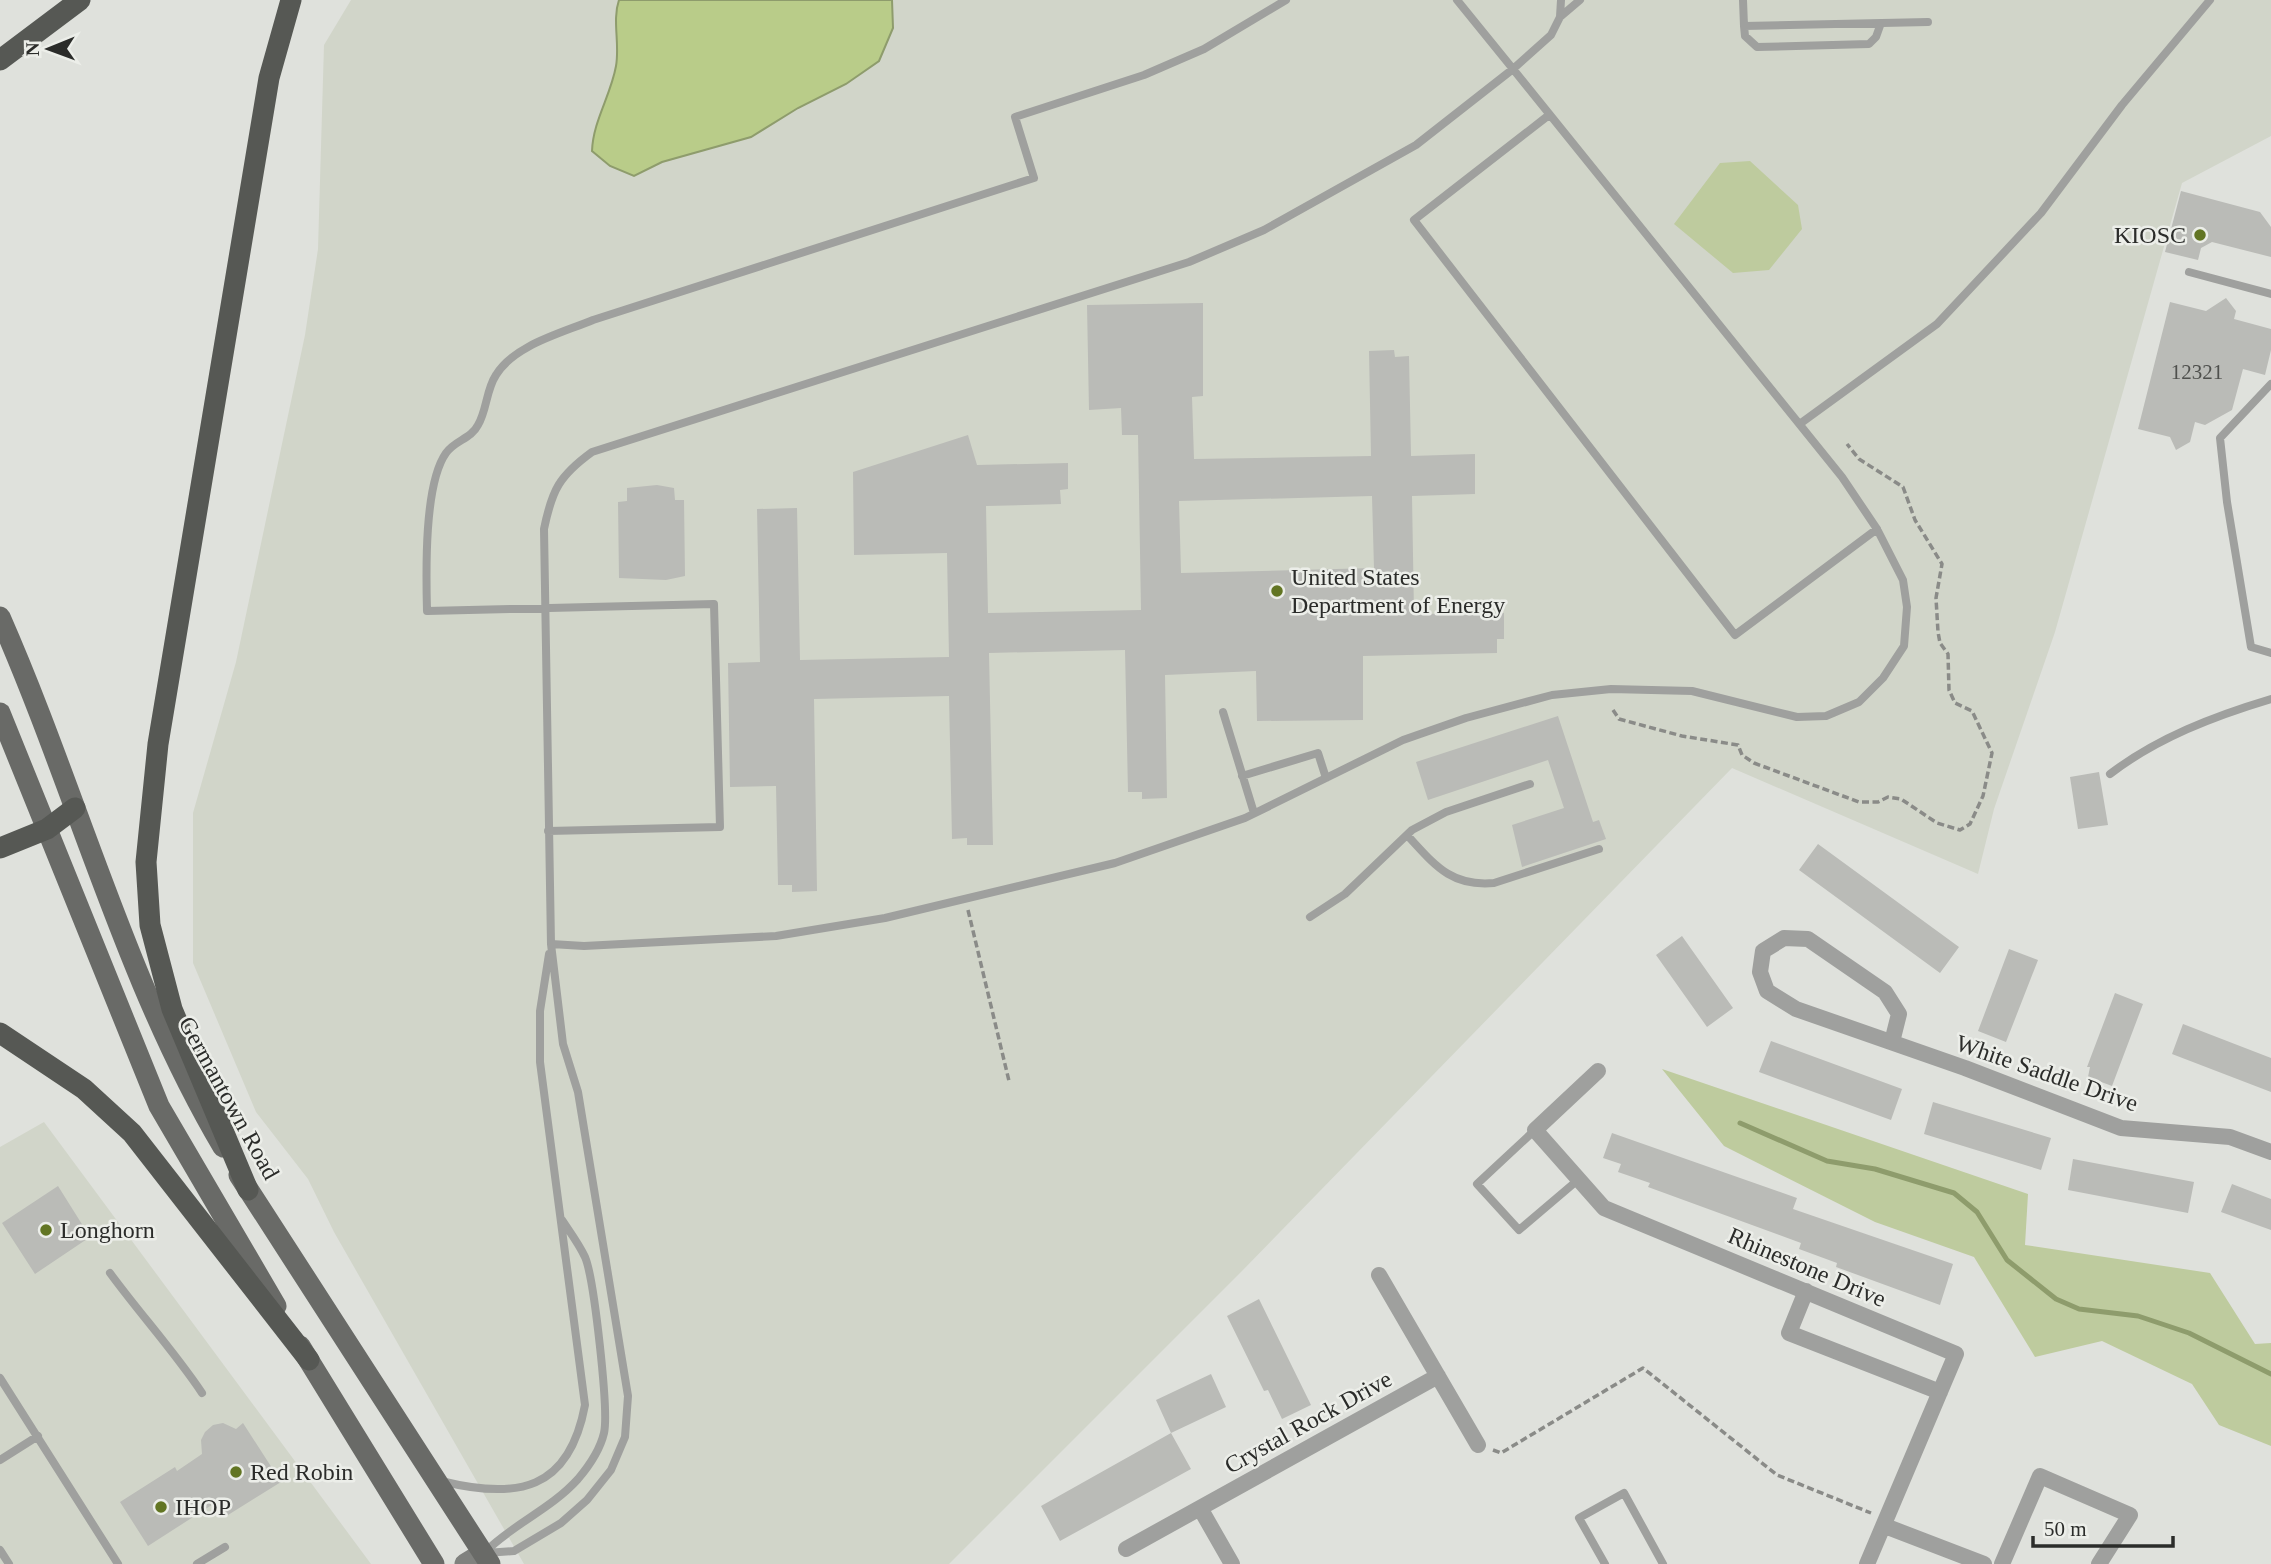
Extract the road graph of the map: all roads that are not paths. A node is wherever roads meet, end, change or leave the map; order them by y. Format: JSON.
{"nodes":[{"id":1,"x":80,"y":0,"type":"edge"},
{"id":2,"x":291,"y":0,"type":"edge"},
{"id":3,"x":1286,"y":0,"type":"edge"},
{"id":4,"x":1457,"y":0,"type":"edge"},
{"id":5,"x":1560,"y":0,"type":"edge"},
{"id":6,"x":1580,"y":0,"type":"edge"},
{"id":7,"x":1743,"y":0,"type":"edge"},
{"id":8,"x":2210,"y":0,"type":"edge"},
{"id":9,"x":1560,"y":17,"type":"junction"},
{"id":10,"x":1928,"y":22,"type":"dead end"},
{"id":11,"x":1881,"y":23,"type":"junction"},
{"id":12,"x":1744,"y":26,"type":"junction"},
{"id":13,"x":0,"y":60,"type":"edge"},
{"id":14,"x":1513,"y":69,"type":"junction"},
{"id":15,"x":1549,"y":115,"type":"junction"},
{"id":16,"x":2189,"y":272,"type":"dead end"},
{"id":17,"x":2271,"y":294,"type":"edge"},
{"id":18,"x":2271,"y":384,"type":"edge"},
{"id":19,"x":1801,"y":423,"type":"junction"},
{"id":20,"x":1877,"y":529,"type":"junction"},
{"id":21,"x":545,"y":608,"type":"junction"},
{"id":22,"x":0,"y":617,"type":"edge"},
{"id":23,"x":2271,"y":653,"type":"edge"},
{"id":24,"x":2271,"y":699,"type":"edge"},
{"id":25,"x":1223,"y":712,"type":"dead end"},
{"id":26,"x":0,"y":713,"type":"edge"},
{"id":27,"x":2110,"y":774,"type":"dead end"},
{"id":28,"x":1242,"y":776,"type":"junction"},
{"id":29,"x":1326,"y":778,"type":"junction"},
{"id":30,"x":1530,"y":784,"type":"dead end"},
{"id":31,"x":75,"y":808,"type":"junction"},
{"id":32,"x":1254,"y":813,"type":"junction"},
{"id":33,"x":47,"y":829,"type":"junction"},
{"id":34,"x":548,"y":831,"type":"junction"},
{"id":35,"x":1407,"y":835,"type":"junction"},
{"id":36,"x":0,"y":848,"type":"edge"},
{"id":37,"x":1599,"y":849,"type":"dead end"},
{"id":38,"x":1310,"y":916,"type":"dead end"},
{"id":39,"x":551,"y":944,"type":"junction"},
{"id":40,"x":0,"y":1033,"type":"edge"},
{"id":41,"x":1892,"y":1042,"type":"junction"},
{"id":42,"x":1598,"y":1071,"type":"dead end"},
{"id":43,"x":1535,"y":1130,"type":"junction"},
{"id":44,"x":2271,"y":1152,"type":"edge"},
{"id":45,"x":1578,"y":1179,"type":"junction"},
{"id":46,"x":248,"y":1190,"type":"junction"},
{"id":47,"x":559,"y":1215,"type":"junction"},
{"id":48,"x":110,"y":1273,"type":"dead end"},
{"id":49,"x":1379,"y":1275,"type":"dead end"},
{"id":50,"x":1806,"y":1291,"type":"junction"},
{"id":51,"x":309,"y":1360,"type":"junction"},
{"id":52,"x":1438,"y":1376,"type":"junction"},
{"id":53,"x":0,"y":1378,"type":"edge"},
{"id":54,"x":1940,"y":1392,"type":"junction"},
{"id":55,"x":202,"y":1393,"type":"dead end"},
{"id":56,"x":38,"y":1436,"type":"junction"},
{"id":57,"x":1478,"y":1446,"type":"road end"},
{"id":58,"x":0,"y":1460,"type":"edge"},
{"id":59,"x":438,"y":1480,"type":"junction"},
{"id":60,"x":1200,"y":1508,"type":"junction"},
{"id":61,"x":1886,"y":1523,"type":"junction"},
{"id":62,"x":225,"y":1547,"type":"dead end"},
{"id":63,"x":1126,"y":1549,"type":"dead end"},
{"id":64,"x":0,"y":1550,"type":"edge"},
{"id":65,"x":487,"y":1558,"type":"edge"},
{"id":66,"x":9,"y":1564,"type":"edge"},
{"id":67,"x":118,"y":1564,"type":"edge"},
{"id":68,"x":197,"y":1564,"type":"edge"},
{"id":69,"x":434,"y":1564,"type":"edge"},
{"id":70,"x":465,"y":1564,"type":"edge"},
{"id":71,"x":1232,"y":1564,"type":"edge"},
{"id":72,"x":1605,"y":1564,"type":"edge"},
{"id":73,"x":1663,"y":1564,"type":"edge"},
{"id":74,"x":1867,"y":1564,"type":"edge"},
{"id":75,"x":1984,"y":1564,"type":"edge"},
{"id":76,"x":2002,"y":1564,"type":"edge"},
{"id":77,"x":2099,"y":1564,"type":"edge"}],
"edges":[{"from":1,"to":13,"type":"highway"},
{"from":2,"to":46,"type":"highway"},
{"from":3,"to":21,"type":"lane"},
{"from":4,"to":14,"type":"lane"},
{"from":5,"to":9,"type":"lane"},
{"from":6,"to":9,"type":"lane"},
{"from":7,"to":12,"type":"lane"},
{"from":8,"to":19,"type":"lane"},
{"from":9,"to":14,"type":"lane"},
{"from":10,"to":11,"type":"lane"},
{"from":11,"to":12,"type":"lane"},
{"from":11,"to":12,"type":"lane"},
{"from":14,"to":15,"type":"lane"},
{"from":14,"to":21,"type":"lane"},
{"from":15,"to":19,"type":"lane"},
{"from":15,"to":20,"type":"lane"},
{"from":16,"to":17,"type":"lane"},
{"from":18,"to":23,"type":"lane"},
{"from":19,"to":20,"type":"lane"},
{"from":20,"to":29,"type":"lane"},
{"from":21,"to":34,"type":"lane"},
{"from":21,"to":34,"type":"lane"},
{"from":22,"to":31,"type":"main road","name":"Germantown Road"},
{"from":24,"to":27,"type":"lane"},
{"from":25,"to":28,"type":"lane"},
{"from":26,"to":33,"type":"main road"},
{"from":28,"to":29,"type":"lane"},
{"from":28,"to":32,"type":"lane"},
{"from":29,"to":32,"type":"lane"},
{"from":30,"to":35,"type":"lane"},
{"from":31,"to":33,"type":"highway"},
{"from":31,"to":46,"type":"main road","name":"Germantown Road"},
{"from":32,"to":39,"type":"lane"},
{"from":33,"to":36,"type":"highway"},
{"from":33,"to":51,"type":"main road"},
{"from":34,"to":39,"type":"lane"},
{"from":35,"to":37,"type":"lane"},
{"from":35,"to":38,"type":"lane"},
{"from":39,"to":47,"type":"lane"},
{"from":39,"to":65,"type":"lane"},
{"from":40,"to":51,"type":"highway"},
{"from":41,"to":41,"type":"street","name":"White Saddle Drive"},
{"from":41,"to":44,"type":"street","name":"White Saddle Drive"},
{"from":42,"to":43,"type":"street"},
{"from":43,"to":45,"type":"street","name":"Rhinestone Drive"},
{"from":43,"to":45,"type":"lane"},
{"from":45,"to":50,"type":"street","name":"Rhinestone Drive"},
{"from":46,"to":59,"type":"main road","name":"Germantown Road"},
{"from":47,"to":59,"type":"lane"},
{"from":47,"to":65,"type":"lane"},
{"from":48,"to":55,"type":"lane"},
{"from":49,"to":52,"type":"street"},
{"from":50,"to":54,"type":"street","name":"Rhinestone Drive"},
{"from":50,"to":54,"type":"street"},
{"from":51,"to":69,"type":"main road"},
{"from":52,"to":57,"type":"street"},
{"from":52,"to":60,"type":"street","name":"Crystal Rock Drive"},
{"from":53,"to":56,"type":"lane"},
{"from":54,"to":61,"type":"street","name":"Rhinestone Drive"},
{"from":56,"to":58,"type":"lane"},
{"from":56,"to":67,"type":"lane"},
{"from":59,"to":65,"type":"main road","name":"Germantown Road"},
{"from":60,"to":63,"type":"street","name":"Crystal Rock Drive"},
{"from":60,"to":71,"type":"street"},
{"from":61,"to":74,"type":"street","name":"Rhinestone Drive"},
{"from":61,"to":75,"type":"street"},
{"from":62,"to":68,"type":"lane"},
{"from":64,"to":66,"type":"lane"},
{"from":65,"to":70,"type":"street"},
{"from":72,"to":73,"type":"lane"},
{"from":76,"to":77,"type":"street"}]}
